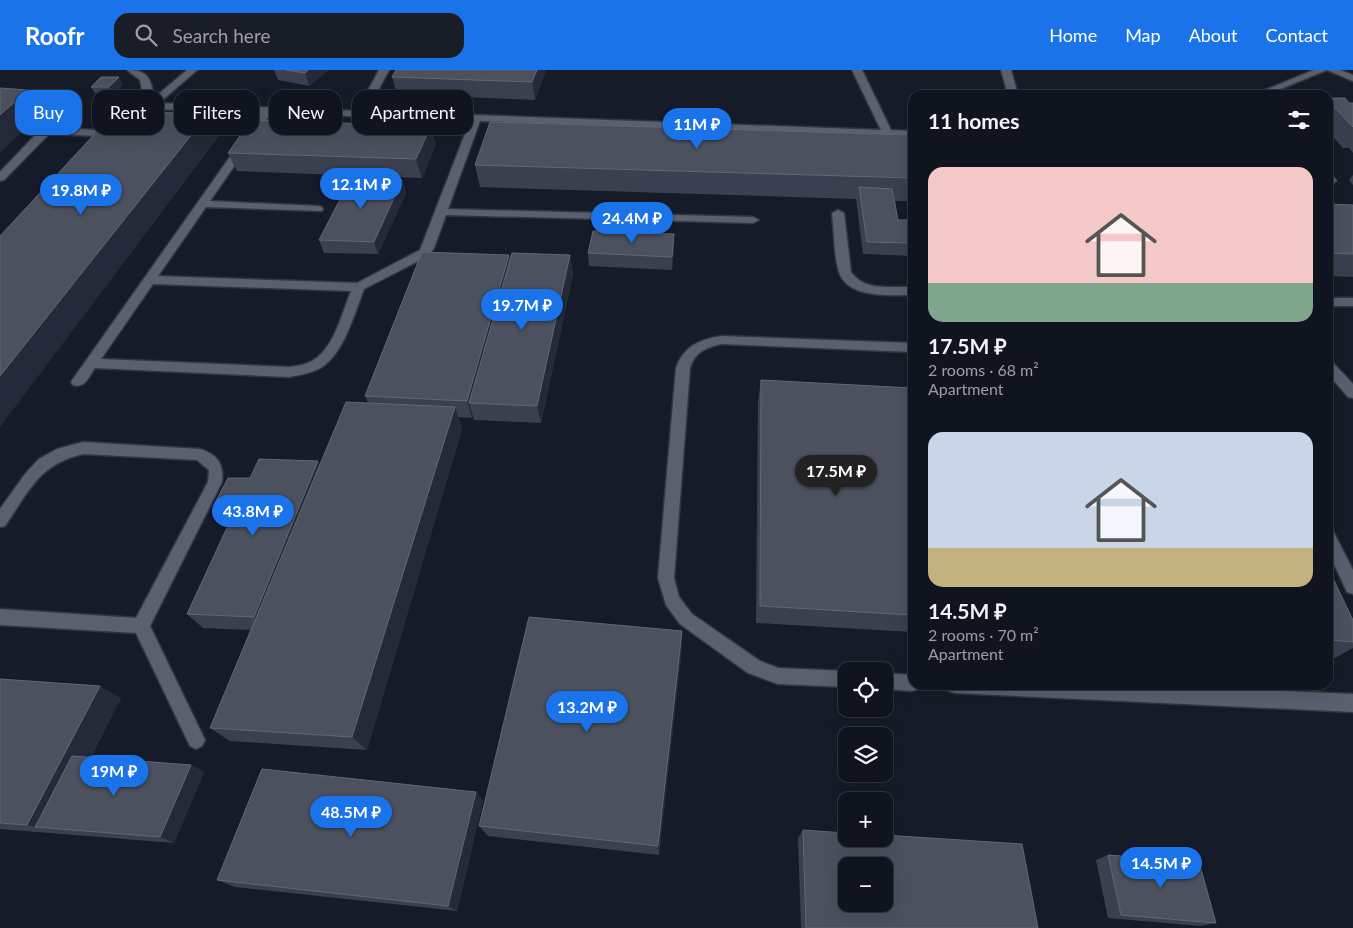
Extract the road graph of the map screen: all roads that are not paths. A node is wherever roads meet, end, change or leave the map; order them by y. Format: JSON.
{"nodes":[{"id":1,"x":132,"y":70,"type":"edge"},
{"id":2,"x":192,"y":70,"type":"edge"},
{"id":3,"x":384,"y":70,"type":"edge"},
{"id":4,"x":857,"y":70,"type":"edge"},
{"id":5,"x":1006,"y":70,"type":"edge"},
{"id":6,"x":1322,"y":70,"type":"edge"},
{"id":7,"x":1332,"y":70,"type":"edge"},
{"id":8,"x":1353,"y":78,"type":"edge"},
{"id":9,"x":148,"y":90,"type":"edge"},
{"id":10,"x":373,"y":90,"type":"edge"},
{"id":11,"x":1012,"y":90,"type":"edge"},
{"id":12,"x":1273,"y":90,"type":"edge"},
{"id":13,"x":164,"y":94,"type":"edge"},
{"id":14,"x":0,"y":100,"type":"edge"},
{"id":15,"x":15,"y":100,"type":"edge"},
{"id":16,"x":164,"y":106,"type":"edge"},
{"id":17,"x":268,"y":110,"type":"junction"},
{"id":18,"x":352,"y":113,"type":"edge"},
{"id":19,"x":473,"y":118,"type":"edge"},
{"id":20,"x":476,"y":118,"type":"junction"},
{"id":21,"x":887,"y":133,"type":"junction"},
{"id":22,"x":908,"y":134,"type":"edge"},
{"id":23,"x":43,"y":135,"type":"edge"},
{"id":24,"x":100,"y":135,"type":"edge"},
{"id":25,"x":85,"y":147,"type":"edge"},
{"id":26,"x":0,"y":178,"type":"edge"},
{"id":27,"x":202,"y":204,"type":"junction"},
{"id":28,"x":318,"y":209,"type":"dead end"},
{"id":29,"x":442,"y":212,"type":"junction"},
{"id":30,"x":838,"y":213,"type":"dead end"},
{"id":31,"x":753,"y":220,"type":"dead end"},
{"id":32,"x":150,"y":280,"type":"junction"},
{"id":33,"x":359,"y":287,"type":"junction"},
{"id":34,"x":908,"y":291,"type":"edge"},
{"id":35,"x":1333,"y":302,"type":"edge"},
{"id":36,"x":1353,"y":302,"type":"edge"},
{"id":37,"x":908,"y":348,"type":"edge"},
{"id":38,"x":91,"y":363,"type":"junction"},
{"id":39,"x":1333,"y":371,"type":"edge"},
{"id":40,"x":78,"y":382,"type":"dead end"},
{"id":41,"x":1353,"y":393,"type":"edge"},
{"id":42,"x":0,"y":521,"type":"edge"},
{"id":43,"x":1333,"y":546,"type":"edge"},
{"id":44,"x":1353,"y":586,"type":"edge"},
{"id":45,"x":0,"y":616,"type":"edge"},
{"id":46,"x":141,"y":626,"type":"junction"},
{"id":47,"x":838,"y":679,"type":"edge"},
{"id":48,"x":893,"y":682,"type":"edge"},
{"id":49,"x":908,"y":683,"type":"edge"},
{"id":50,"x":1087,"y":690,"type":"edge"},
{"id":51,"x":1353,"y":703,"type":"edge"},
{"id":52,"x":196,"y":740,"type":"dead end"}],
"edges":[{"from":1,"to":9,"type":"street"},
{"from":2,"to":13,"type":"street"},
{"from":3,"to":10,"type":"street"},
{"from":4,"to":21,"type":"street"},
{"from":5,"to":11,"type":"street"},
{"from":6,"to":12,"type":"street"},
{"from":7,"to":8,"type":"street"},
{"from":14,"to":15,"type":"street"},
{"from":16,"to":17,"type":"street"},
{"from":17,"to":18,"type":"street"},
{"from":17,"to":27,"type":"street"},
{"from":19,"to":20,"type":"street"},
{"from":20,"to":21,"type":"street"},
{"from":20,"to":29,"type":"street"},
{"from":21,"to":22,"type":"street"},
{"from":23,"to":26,"type":"street"},
{"from":24,"to":25,"type":"street"},
{"from":27,"to":28,"type":"street"},
{"from":27,"to":32,"type":"street"},
{"from":29,"to":31,"type":"street"},
{"from":29,"to":33,"type":"street"},
{"from":30,"to":34,"type":"street"},
{"from":32,"to":33,"type":"street"},
{"from":32,"to":38,"type":"street"},
{"from":33,"to":38,"type":"street"},
{"from":35,"to":36,"type":"street"},
{"from":37,"to":47,"type":"street"},
{"from":38,"to":40,"type":"street"},
{"from":39,"to":41,"type":"street"},
{"from":42,"to":46,"type":"street"},
{"from":43,"to":44,"type":"street"},
{"from":45,"to":46,"type":"street"},
{"from":46,"to":52,"type":"street"},
{"from":48,"to":49,"type":"street"},
{"from":50,"to":51,"type":"street"}]}
